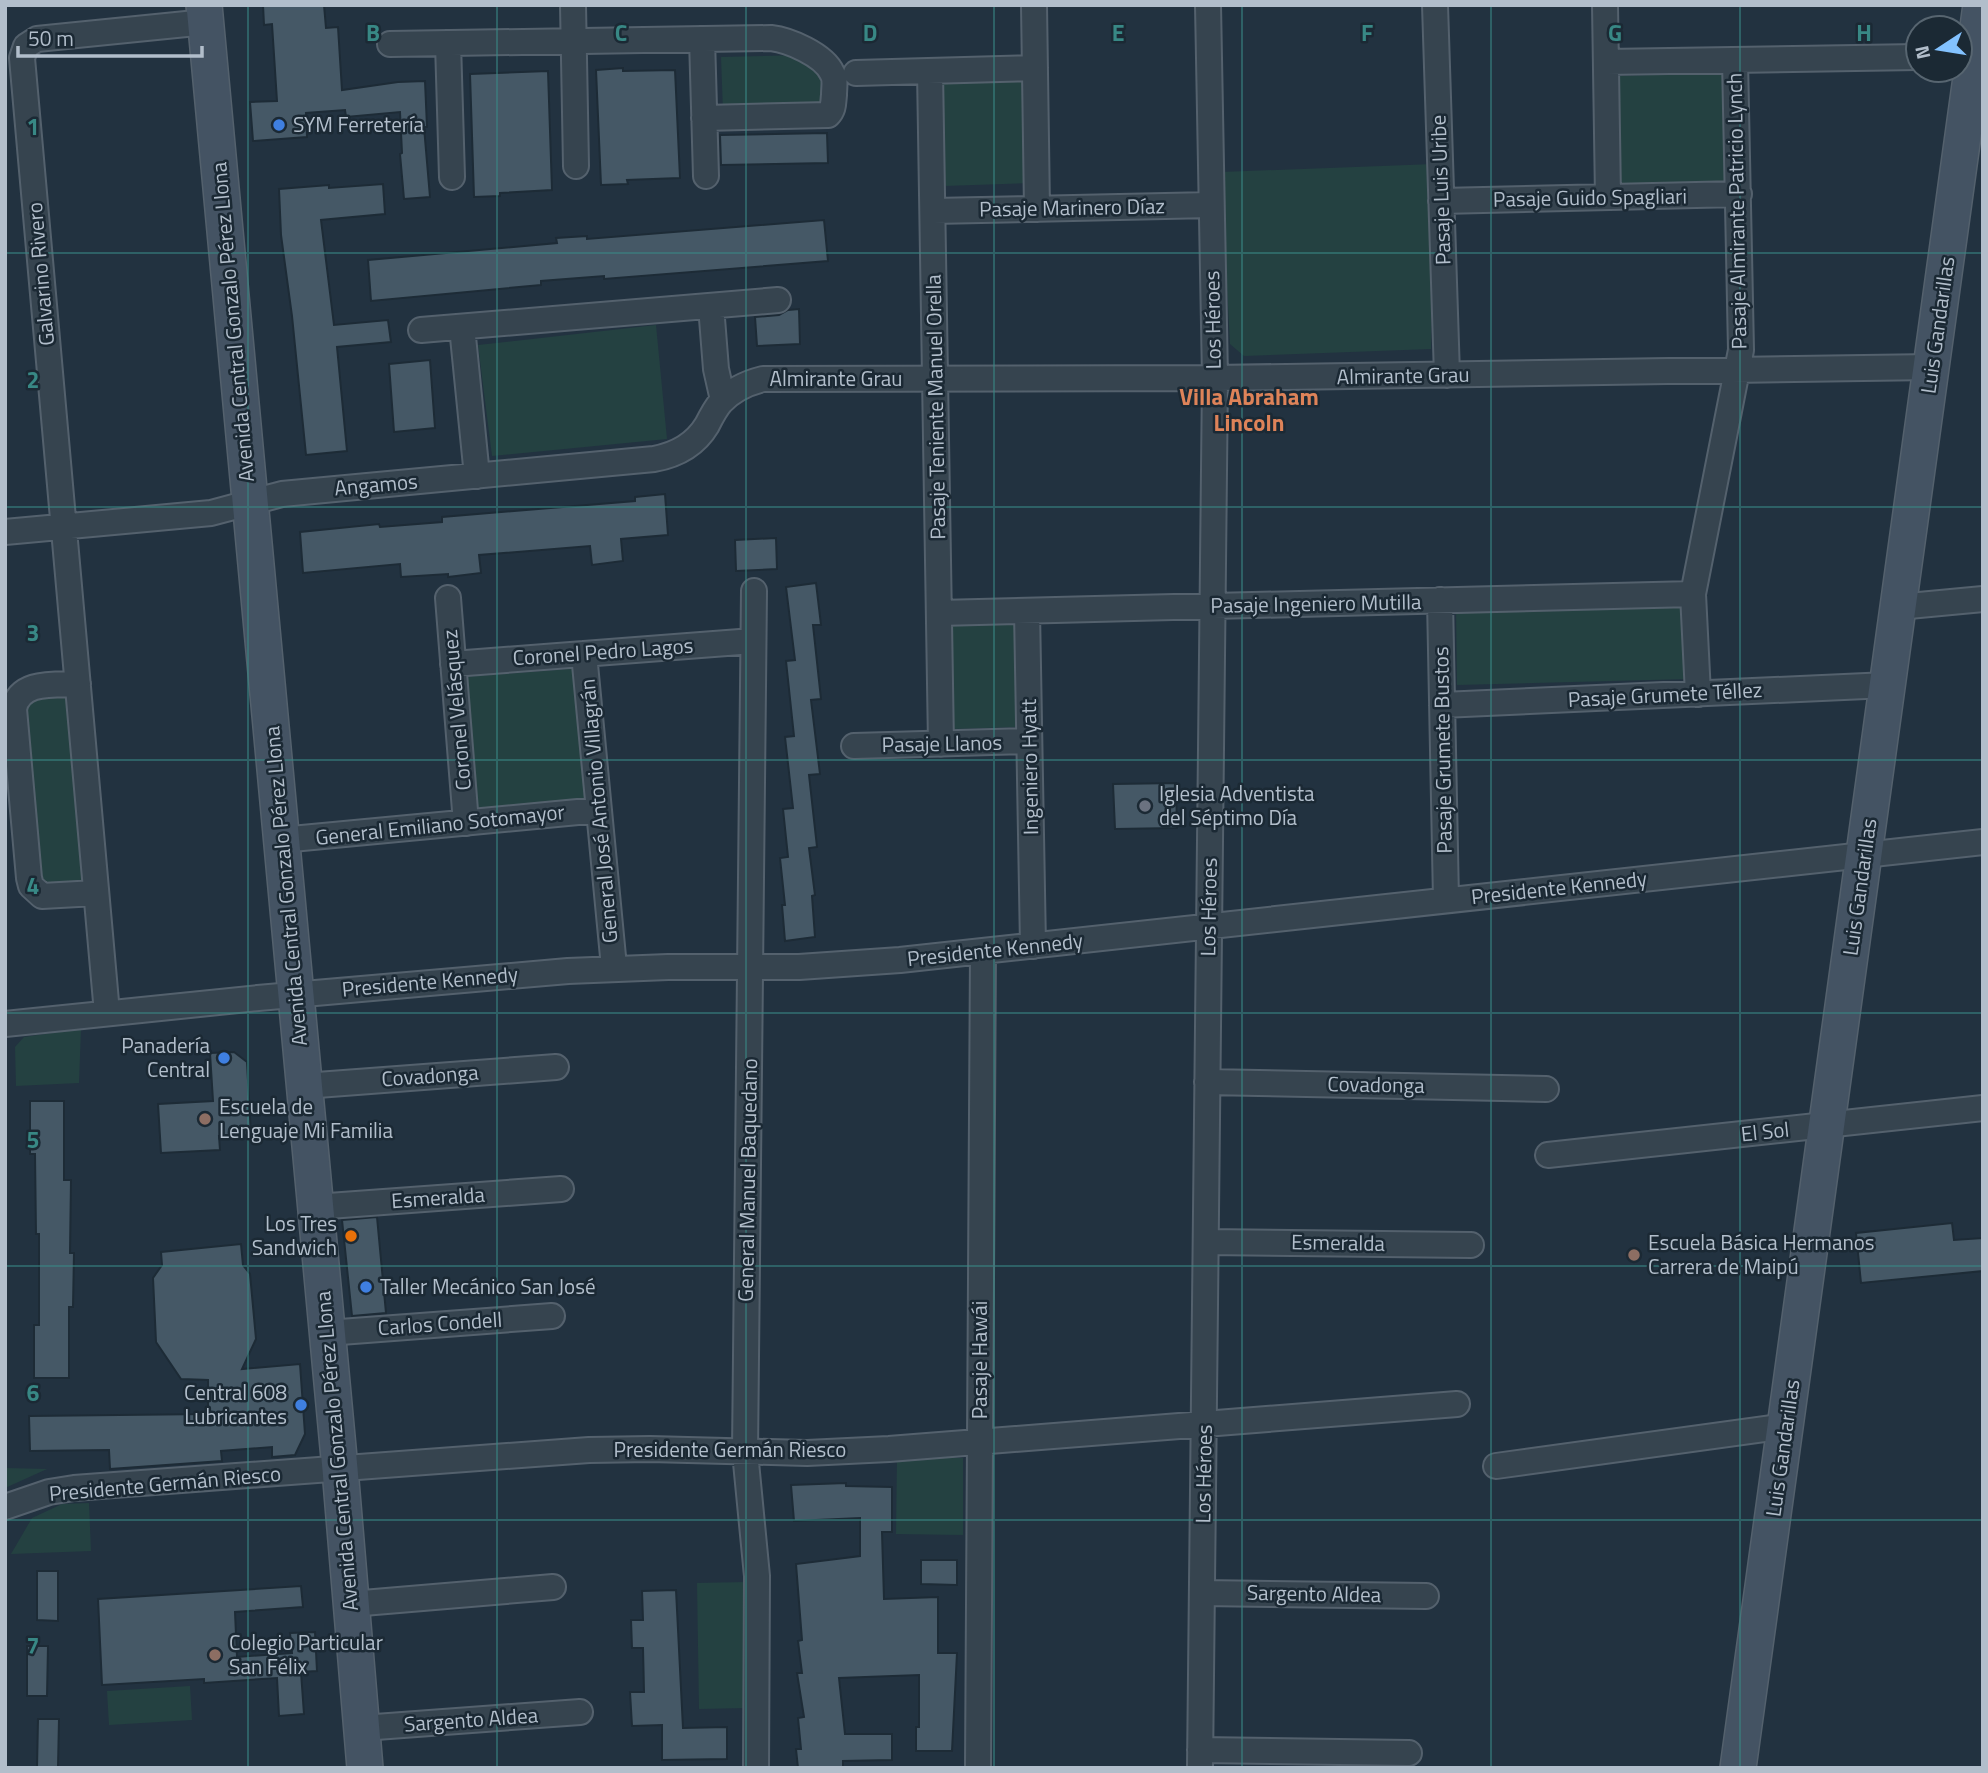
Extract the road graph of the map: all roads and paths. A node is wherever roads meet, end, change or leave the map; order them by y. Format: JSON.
{"nodes":[{"id":1,"x":573,"y":5,"type":"edge"},
{"id":2,"x":1034,"y":5,"type":"edge"},
{"id":3,"x":1208,"y":5,"type":"edge"},
{"id":4,"x":1436,"y":5,"type":"edge"},
{"id":5,"x":1605,"y":5,"type":"edge"},
{"id":6,"x":1981,"y":5,"type":"edge"},
{"id":7,"x":205,"y":13,"type":"edge"},
{"id":8,"x":1974,"y":30,"type":"edge"},
{"id":9,"x":702,"y":39,"type":"junction"},
{"id":10,"x":574,"y":41,"type":"junction"},
{"id":11,"x":447,"y":43,"type":"junction"},
{"id":12,"x":390,"y":44,"type":"dead end"},
{"id":13,"x":1904,"y":57,"type":"edge"},
{"id":14,"x":1735,"y":60,"type":"junction"},
{"id":15,"x":1606,"y":62,"type":"junction"},
{"id":16,"x":1035,"y":68,"type":"junction"},
{"id":17,"x":930,"y":71,"type":"junction"},
{"id":18,"x":856,"y":73,"type":"dead end"},
{"id":19,"x":1964,"y":84,"type":"edge"},
{"id":20,"x":704,"y":118,"type":"junction"},
{"id":21,"x":576,"y":166,"type":"dead end"},
{"id":22,"x":706,"y":176,"type":"dead end"},
{"id":23,"x":452,"y":177,"type":"dead end"},
{"id":24,"x":1738,"y":194,"type":"junction"},
{"id":25,"x":1608,"y":197,"type":"junction"},
{"id":26,"x":1441,"y":201,"type":"junction"},
{"id":27,"x":1211,"y":205,"type":"junction"},
{"id":28,"x":1038,"y":209,"type":"junction"},
{"id":29,"x":933,"y":211,"type":"junction"},
{"id":30,"x":778,"y":300,"type":"dead end"},
{"id":31,"x":710,"y":306,"type":"junction"},
{"id":32,"x":462,"y":327,"type":"junction"},
{"id":33,"x":421,"y":330,"type":"dead end"},
{"id":34,"x":1932,"y":367,"type":"junction"},
{"id":35,"x":1738,"y":370,"type":"junction"},
{"id":36,"x":1447,"y":375,"type":"junction"},
{"id":37,"x":1214,"y":378,"type":"junction"},
{"id":38,"x":936,"y":379,"type":"junction"},
{"id":39,"x":723,"y":400,"type":"junction"},
{"id":40,"x":477,"y":476,"type":"junction"},
{"id":41,"x":250,"y":503,"type":"junction"},
{"id":42,"x":63,"y":527,"type":"junction"},
{"id":43,"x":5,"y":532,"type":"edge"},
{"id":44,"x":754,"y":591,"type":"dead end"},
{"id":45,"x":1693,"y":593,"type":"junction"},
{"id":46,"x":448,"y":598,"type":"dead end"},
{"id":47,"x":1983,"y":599,"type":"edge"},
{"id":48,"x":1440,"y":600,"type":"junction"},
{"id":49,"x":1212,"y":606,"type":"junction"},
{"id":50,"x":1898,"y":607,"type":"junction"},
{"id":51,"x":1027,"y":611,"type":"junction"},
{"id":52,"x":939,"y":613,"type":"junction"},
{"id":53,"x":753,"y":641,"type":"junction"},
{"id":54,"x":584,"y":654,"type":"junction"},
{"id":55,"x":453,"y":664,"type":"junction"},
{"id":56,"x":78,"y":684,"type":"junction"},
{"id":57,"x":1888,"y":685,"type":"junction"},
{"id":58,"x":1698,"y":694,"type":"junction"},
{"id":59,"x":1442,"y":705,"type":"junction"},
{"id":60,"x":1029,"y":741,"type":"junction"},
{"id":61,"x":941,"y":744,"type":"junction"},
{"id":62,"x":854,"y":746,"type":"dead end"},
{"id":63,"x":599,"y":810,"type":"junction"},
{"id":64,"x":466,"y":823,"type":"junction"},
{"id":65,"x":281,"y":840,"type":"junction"},
{"id":66,"x":1983,"y":842,"type":"edge"},
{"id":67,"x":1864,"y":855,"type":"junction"},
{"id":68,"x":96,"y":893,"type":"junction"},
{"id":69,"x":1446,"y":900,"type":"junction"},
{"id":70,"x":1208,"y":926,"type":"junction"},
{"id":71,"x":1033,"y":934,"type":"junction"},
{"id":72,"x":983,"y":952,"type":"junction"},
{"id":73,"x":614,"y":967,"type":"junction"},
{"id":74,"x":750,"y":968,"type":"junction"},
{"id":75,"x":296,"y":995,"type":"junction"},
{"id":76,"x":107,"y":1013,"type":"junction"},
{"id":77,"x":5,"y":1024,"type":"edge"},
{"id":78,"x":556,"y":1066,"type":"dead end"},
{"id":79,"x":1207,"y":1082,"type":"junction"},
{"id":80,"x":304,"y":1086,"type":"junction"},
{"id":81,"x":1546,"y":1089,"type":"dead end"},
{"id":82,"x":1983,"y":1108,"type":"edge"},
{"id":83,"x":1827,"y":1125,"type":"junction"},
{"id":84,"x":1548,"y":1155,"type":"dead end"},
{"id":85,"x":561,"y":1189,"type":"dead end"},
{"id":86,"x":315,"y":1207,"type":"junction"},
{"id":87,"x":1206,"y":1242,"type":"junction"},
{"id":88,"x":1471,"y":1245,"type":"dead end"},
{"id":89,"x":552,"y":1316,"type":"dead end"},
{"id":90,"x":327,"y":1333,"type":"junction"},
{"id":91,"x":1457,"y":1404,"type":"dead end"},
{"id":92,"x":1205,"y":1423,"type":"junction"},
{"id":93,"x":1786,"y":1426,"type":"junction"},
{"id":94,"x":980,"y":1442,"type":"junction"},
{"id":95,"x":745,"y":1452,"type":"junction"},
{"id":96,"x":1496,"y":1466,"type":"dead end"},
{"id":97,"x":340,"y":1469,"type":"junction"},
{"id":98,"x":5,"y":1507,"type":"edge"},
{"id":99,"x":552,"y":1587,"type":"dead end"},
{"id":100,"x":1202,"y":1593,"type":"junction"},
{"id":101,"x":1426,"y":1595,"type":"dead end"},
{"id":102,"x":351,"y":1604,"type":"junction"},
{"id":103,"x":580,"y":1712,"type":"dead end"},
{"id":104,"x":362,"y":1728,"type":"junction"},
{"id":105,"x":1409,"y":1753,"type":"dead end"},
{"id":106,"x":1200,"y":1759,"type":"edge"},
{"id":107,"x":365,"y":1768,"type":"edge"},
{"id":108,"x":756,"y":1768,"type":"edge"},
{"id":109,"x":978,"y":1768,"type":"edge"},
{"id":110,"x":1738,"y":1768,"type":"edge"}],
"edges":[{"from":1,"to":10,"type":"street"},
{"from":2,"to":16,"type":"street"},
{"from":3,"to":27,"type":"street","name":"Los Héroes"},
{"from":4,"to":26,"type":"street","name":"Pasaje Luis Uribe"},
{"from":5,"to":15,"type":"street"},
{"from":6,"to":8,"type":"street","name":"Luis Gandarillas"},
{"from":7,"to":41,"type":"street","name":"Avenida Central Gonzalo Pérez Llona"},
{"from":7,"to":42,"type":"street","name":"Galvarino Rivero"},
{"from":9,"to":10,"type":"street"},
{"from":9,"to":20,"type":"street"},
{"from":9,"to":20,"type":"street"},
{"from":10,"to":11,"type":"street"},
{"from":10,"to":21,"type":"street"},
{"from":11,"to":12,"type":"street"},
{"from":11,"to":23,"type":"street"},
{"from":13,"to":14,"type":"street"},
{"from":14,"to":15,"type":"street"},
{"from":14,"to":24,"type":"street","name":"Pasaje Almirante Patricio Lynch"},
{"from":15,"to":25,"type":"street"},
{"from":16,"to":17,"type":"street"},
{"from":16,"to":28,"type":"street"},
{"from":17,"to":18,"type":"street"},
{"from":17,"to":29,"type":"street","name":"Pasaje Teniente Manuel Orella"},
{"from":19,"to":34,"type":"street","name":"Luis Gandarillas"},
{"from":20,"to":22,"type":"street"},
{"from":24,"to":25,"type":"street","name":"Pasaje Guido Spagliari"},
{"from":24,"to":35,"type":"street","name":"Pasaje Almirante Patricio Lynch"},
{"from":25,"to":26,"type":"street","name":"Pasaje Guido Spagliari"},
{"from":26,"to":36,"type":"street","name":"Pasaje Luis Uribe"},
{"from":27,"to":28,"type":"street","name":"Pasaje Marinero Díaz"},
{"from":27,"to":37,"type":"street","name":"Los Héroes"},
{"from":28,"to":29,"type":"street","name":"Pasaje Marinero Díaz"},
{"from":29,"to":38,"type":"street","name":"Pasaje Teniente Manuel Orella"},
{"from":30,"to":31,"type":"street"},
{"from":31,"to":32,"type":"street"},
{"from":31,"to":39,"type":"street"},
{"from":32,"to":33,"type":"street"},
{"from":32,"to":40,"type":"street"},
{"from":34,"to":35,"type":"street","name":"Almirante Grau"},
{"from":34,"to":50,"type":"street","name":"Luis Gandarillas"},
{"from":35,"to":36,"type":"street","name":"Almirante Grau"},
{"from":35,"to":45,"type":"street","name":"Pasaje Almirante Patricio Lynch"},
{"from":36,"to":37,"type":"street","name":"Almirante Grau"},
{"from":37,"to":38,"type":"street","name":"Almirante Grau"},
{"from":37,"to":49,"type":"street","name":"Los Héroes"},
{"from":38,"to":39,"type":"street","name":"Almirante Grau"},
{"from":38,"to":52,"type":"street","name":"Pasaje Teniente Manuel Orella"},
{"from":39,"to":40,"type":"street","name":"Angamos"},
{"from":40,"to":41,"type":"street","name":"Angamos"},
{"from":41,"to":42,"type":"street","name":"Angamos"},
{"from":41,"to":65,"type":"street","name":"Avenida Central Gonzalo Pérez Llona"},
{"from":42,"to":43,"type":"street","name":"Angamos"},
{"from":42,"to":56,"type":"street","name":"Galvarino Rivero"},
{"from":44,"to":53,"type":"street","name":"General Manuel Baquedano"},
{"from":45,"to":48,"type":"street","name":"Pasaje Ingeniero Mutilla"},
{"from":45,"to":58,"type":"street","name":"Pasaje Almirante Patricio Lynch"},
{"from":46,"to":55,"type":"street","name":"Coronel Velásquez"},
{"from":47,"to":50,"type":"street"},
{"from":48,"to":49,"type":"street","name":"Pasaje Ingeniero Mutilla"},
{"from":48,"to":59,"type":"street","name":"Pasaje Grumete Bustos"},
{"from":49,"to":51,"type":"street","name":"Pasaje Ingeniero Mutilla"},
{"from":49,"to":70,"type":"street","name":"Los Héroes"},
{"from":50,"to":57,"type":"street","name":"Luis Gandarillas"},
{"from":51,"to":52,"type":"street","name":"Pasaje Ingeniero Mutilla"},
{"from":51,"to":60,"type":"street","name":"Ingeniero Hyatt"},
{"from":52,"to":61,"type":"street","name":"Pasaje Teniente Manuel Orella"},
{"from":53,"to":54,"type":"street","name":"Coronel Pedro Lagos"},
{"from":53,"to":74,"type":"street","name":"General Manuel Baquedano"},
{"from":54,"to":55,"type":"street","name":"Coronel Pedro Lagos"},
{"from":54,"to":63,"type":"street","name":"General José Antonio Villagrán"},
{"from":55,"to":64,"type":"street","name":"Coronel Velásquez"},
{"from":56,"to":68,"type":"street","name":"Galvarino Rivero"},
{"from":56,"to":68,"type":"street"},
{"from":57,"to":58,"type":"street","name":"Pasaje Grumete Téllez"},
{"from":57,"to":67,"type":"street","name":"Luis Gandarillas"},
{"from":58,"to":59,"type":"street","name":"Pasaje Grumete Téllez"},
{"from":59,"to":69,"type":"street","name":"Pasaje Grumete Bustos"},
{"from":60,"to":61,"type":"street","name":"Pasaje Llanos"},
{"from":60,"to":71,"type":"street","name":"Ingeniero Hyatt"},
{"from":61,"to":62,"type":"street","name":"Pasaje Llanos"},
{"from":63,"to":64,"type":"street","name":"General Emiliano Sotomayor"},
{"from":63,"to":73,"type":"street","name":"General José Antonio Villagrán"},
{"from":64,"to":65,"type":"street","name":"General Emiliano Sotomayor"},
{"from":65,"to":75,"type":"street","name":"Avenida Central Gonzalo Pérez Llona"},
{"from":66,"to":67,"type":"street","name":"Presidente Kennedy"},
{"from":67,"to":69,"type":"street","name":"Presidente Kennedy"},
{"from":67,"to":83,"type":"street","name":"Luis Gandarillas"},
{"from":68,"to":76,"type":"street","name":"Galvarino Rivero"},
{"from":69,"to":70,"type":"street","name":"Presidente Kennedy"},
{"from":70,"to":71,"type":"street","name":"Presidente Kennedy"},
{"from":70,"to":79,"type":"street","name":"Los Héroes"},
{"from":71,"to":72,"type":"street","name":"Presidente Kennedy"},
{"from":72,"to":74,"type":"street","name":"Presidente Kennedy"},
{"from":72,"to":94,"type":"street","name":"Pasaje Hawái"},
{"from":73,"to":74,"type":"street","name":"Presidente Kennedy"},
{"from":73,"to":75,"type":"street","name":"Presidente Kennedy"},
{"from":74,"to":95,"type":"street","name":"General Manuel Baquedano"},
{"from":75,"to":76,"type":"street","name":"Presidente Kennedy"},
{"from":75,"to":80,"type":"street","name":"Avenida Central Gonzalo Pérez Llona"},
{"from":76,"to":77,"type":"street","name":"Presidente Kennedy"},
{"from":78,"to":80,"type":"street","name":"Covadonga"},
{"from":79,"to":81,"type":"street","name":"Covadonga"},
{"from":79,"to":87,"type":"street","name":"Los Héroes"},
{"from":80,"to":86,"type":"street","name":"Avenida Central Gonzalo Pérez Llona"},
{"from":82,"to":83,"type":"street","name":"El Sol"},
{"from":83,"to":84,"type":"street","name":"El Sol"},
{"from":83,"to":93,"type":"street","name":"Luis Gandarillas"},
{"from":85,"to":86,"type":"street","name":"Esmeralda"},
{"from":86,"to":90,"type":"street","name":"Avenida Central Gonzalo Pérez Llona"},
{"from":87,"to":88,"type":"street","name":"Esmeralda"},
{"from":87,"to":92,"type":"street","name":"Los Héroes"},
{"from":89,"to":90,"type":"street","name":"Carlos Condell"},
{"from":90,"to":97,"type":"street","name":"Avenida Central Gonzalo Pérez Llona"},
{"from":91,"to":92,"type":"street","name":"Presidente Germán Riesco"},
{"from":92,"to":94,"type":"street","name":"Presidente Germán Riesco"},
{"from":92,"to":100,"type":"street","name":"Los Héroes"},
{"from":93,"to":96,"type":"street"},
{"from":93,"to":110,"type":"street","name":"Luis Gandarillas"},
{"from":94,"to":95,"type":"street","name":"Presidente Germán Riesco"},
{"from":94,"to":109,"type":"street","name":"Pasaje Hawái"},
{"from":95,"to":97,"type":"street","name":"Presidente Germán Riesco"},
{"from":95,"to":108,"type":"street","name":"General Manuel Baquedano"},
{"from":97,"to":98,"type":"street","name":"Presidente Germán Riesco"},
{"from":97,"to":102,"type":"street","name":"Avenida Central Gonzalo Pérez Llona"},
{"from":99,"to":102,"type":"street"},
{"from":100,"to":101,"type":"street","name":"Sargento Aldea"},
{"from":100,"to":106,"type":"street","name":"Los Héroes"},
{"from":102,"to":104,"type":"street","name":"Avenida Central Gonzalo Pérez Llona"},
{"from":103,"to":104,"type":"street","name":"Sargento Aldea"},
{"from":104,"to":107,"type":"street","name":"Avenida Central Gonzalo Pérez Llona"},
{"from":105,"to":106,"type":"street"}]}
